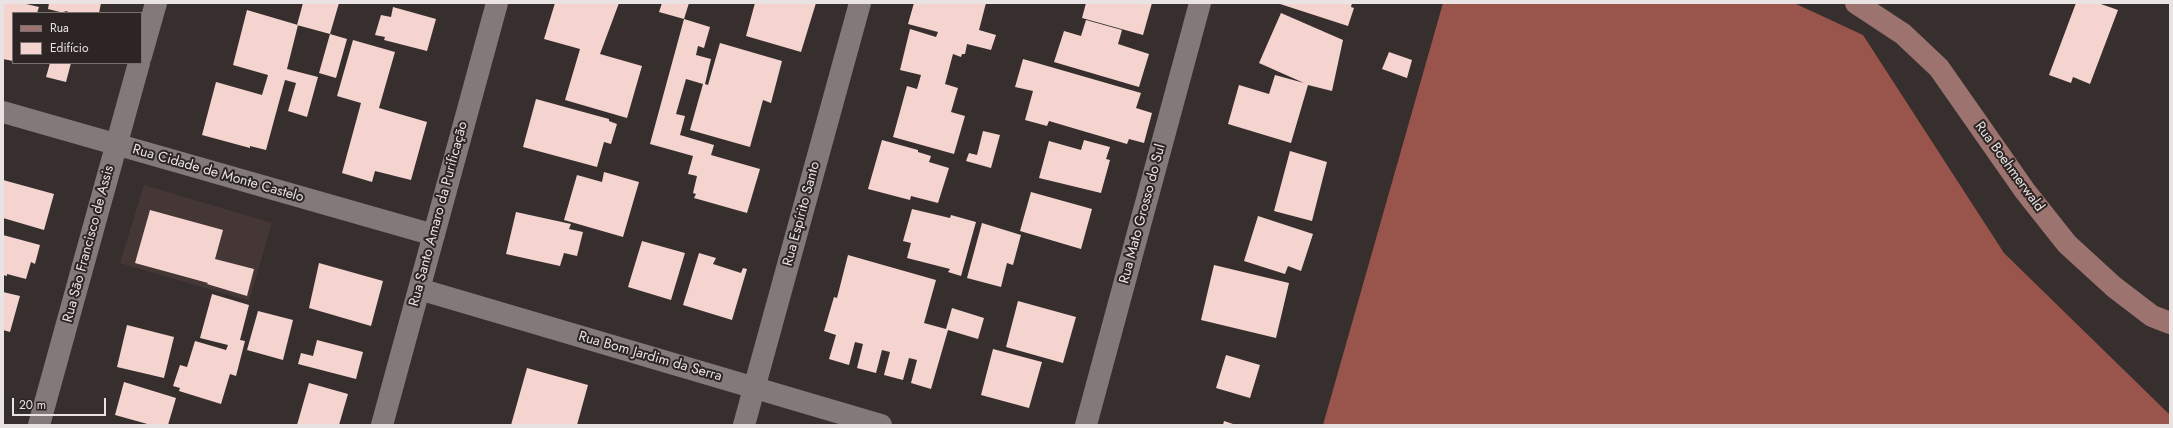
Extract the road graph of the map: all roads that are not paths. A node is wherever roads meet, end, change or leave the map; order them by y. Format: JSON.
{"nodes":[{"id":1,"x":156,"y":3,"type":"edge"},
{"id":2,"x":496,"y":3,"type":"edge"},
{"id":3,"x":860,"y":3,"type":"edge"},
{"id":4,"x":1200,"y":3,"type":"edge"},
{"id":5,"x":1856,"y":3,"type":"edge"},
{"id":6,"x":142,"y":52,"type":"edge"},
{"id":7,"x":139,"y":64,"type":"edge"},
{"id":8,"x":3,"y":112,"type":"edge"},
{"id":9,"x":117,"y":145,"type":"junction"},
{"id":10,"x":434,"y":235,"type":"junction"},
{"id":11,"x":419,"y":289,"type":"junction"},
{"id":12,"x":2170,"y":323,"type":"edge"},
{"id":13,"x":754,"y":388,"type":"junction"},
{"id":14,"x":39,"y":425,"type":"edge"},
{"id":15,"x":382,"y":425,"type":"edge"},
{"id":16,"x":744,"y":425,"type":"edge"},
{"id":17,"x":881,"y":425,"type":"edge"},
{"id":18,"x":1086,"y":425,"type":"edge"}],
"edges":[{"from":1,"to":6,"type":"street"},
{"from":2,"to":10,"type":"street","name":"Rua Santo Amaro da Purificação"},
{"from":3,"to":13,"type":"street","name":"Rua Espírito Santo"},
{"from":4,"to":18,"type":"street","name":"Rua Mato Grosso do Sul"},
{"from":5,"to":12,"type":"main road","name":"Rua Boehmerwald"},
{"from":7,"to":9,"type":"street","name":"Rua São Francisco de Assis"},
{"from":8,"to":9,"type":"street","name":"Rua Cidade de Monte Castelo"},
{"from":9,"to":10,"type":"street","name":"Rua Cidade de Monte Castelo"},
{"from":9,"to":14,"type":"street","name":"Rua São Francisco de Assis"},
{"from":10,"to":11,"type":"street","name":"Rua Santo Amaro da Purificação"},
{"from":11,"to":13,"type":"street","name":"Rua Bom Jardim da Serra"},
{"from":11,"to":15,"type":"street","name":"Rua Santo Amaro da Purificação"},
{"from":13,"to":16,"type":"street","name":"Rua Espírito Santo"},
{"from":13,"to":17,"type":"street","name":"Rua Bom Jardim da Serra"}]}
